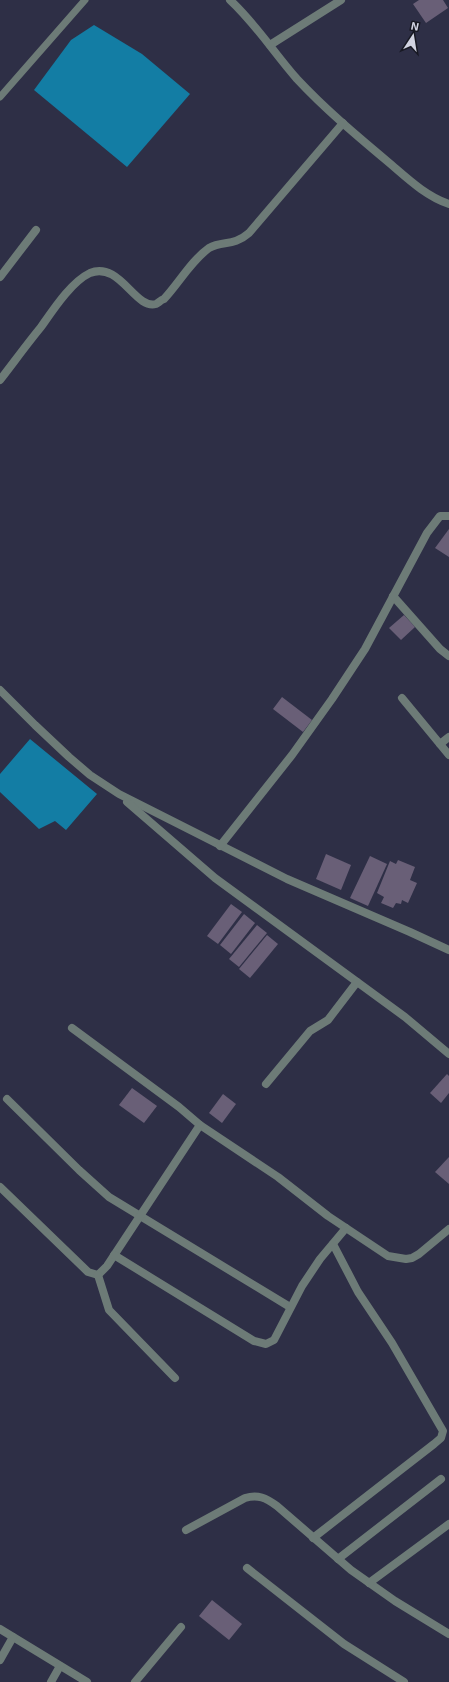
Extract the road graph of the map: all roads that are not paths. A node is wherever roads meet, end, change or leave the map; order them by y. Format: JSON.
{"nodes":[{"id":1,"x":84,"y":0,"type":"edge"},
{"id":2,"x":230,"y":0,"type":"edge"},
{"id":3,"x":341,"y":0,"type":"edge"},
{"id":4,"x":270,"y":45,"type":"junction"},
{"id":5,"x":0,"y":97,"type":"edge"},
{"id":6,"x":343,"y":123,"type":"junction"},
{"id":7,"x":449,"y":204,"type":"edge"},
{"id":8,"x":36,"y":230,"type":"dead end"},
{"id":9,"x":0,"y":277,"type":"edge"},
{"id":10,"x":0,"y":380,"type":"edge"},
{"id":11,"x":449,"y":516,"type":"edge"},
{"id":12,"x":394,"y":596,"type":"junction"},
{"id":13,"x":449,"y":656,"type":"edge"},
{"id":14,"x":0,"y":690,"type":"edge"},
{"id":15,"x":402,"y":698,"type":"dead end"},
{"id":16,"x":449,"y":737,"type":"edge"},
{"id":17,"x":440,"y":744,"type":"junction"},
{"id":18,"x":449,"y":755,"type":"edge"},
{"id":19,"x":119,"y":794,"type":"junction"},
{"id":20,"x":220,"y":846,"type":"junction"},
{"id":21,"x":449,"y":950,"type":"edge"},
{"id":22,"x":357,"y":982,"type":"junction"},
{"id":23,"x":72,"y":1028,"type":"dead end"},
{"id":24,"x":449,"y":1054,"type":"edge"},
{"id":25,"x":266,"y":1084,"type":"dead end"},
{"id":26,"x":7,"y":1100,"type":"dead end"},
{"id":27,"x":200,"y":1124,"type":"junction"},
{"id":28,"x":0,"y":1188,"type":"edge"},
{"id":29,"x":140,"y":1216,"type":"junction"},
{"id":30,"x":346,"y":1228,"type":"junction"},
{"id":31,"x":449,"y":1229,"type":"edge"},
{"id":32,"x":333,"y":1244,"type":"junction"},
{"id":33,"x":114,"y":1255,"type":"junction"},
{"id":34,"x":98,"y":1275,"type":"junction"},
{"id":35,"x":290,"y":1307,"type":"junction"},
{"id":36,"x":175,"y":1378,"type":"dead end"},
{"id":37,"x":441,"y":1479,"type":"dead end"},
{"id":38,"x":449,"y":1524,"type":"edge"},
{"id":39,"x":186,"y":1530,"type":"dead end"},
{"id":40,"x":314,"y":1538,"type":"junction"},
{"id":41,"x":338,"y":1559,"type":"junction"},
{"id":42,"x":247,"y":1568,"type":"dead end"},
{"id":43,"x":369,"y":1583,"type":"junction"},
{"id":44,"x":181,"y":1626,"type":"dead end"},
{"id":45,"x":0,"y":1629,"type":"edge"},
{"id":46,"x":449,"y":1634,"type":"edge"},
{"id":47,"x":13,"y":1637,"type":"junction"},
{"id":48,"x":0,"y":1660,"type":"edge"},
{"id":49,"x":60,"y":1666,"type":"junction"},
{"id":50,"x":51,"y":1682,"type":"edge"},
{"id":51,"x":87,"y":1682,"type":"edge"},
{"id":52,"x":135,"y":1682,"type":"edge"},
{"id":53,"x":404,"y":1682,"type":"edge"}],
"edges":[{"from":1,"to":5,"type":"lane"},
{"from":2,"to":4,"type":"street"},
{"from":3,"to":4,"type":"street"},
{"from":4,"to":6,"type":"street"},
{"from":6,"to":7,"type":"street"},
{"from":6,"to":10,"type":"street"},
{"from":8,"to":9,"type":"street"},
{"from":11,"to":12,"type":"street"},
{"from":12,"to":13,"type":"street"},
{"from":12,"to":20,"type":"street"},
{"from":14,"to":19,"type":"street"},
{"from":15,"to":17,"type":"street"},
{"from":16,"to":17,"type":"street"},
{"from":17,"to":18,"type":"street"},
{"from":19,"to":20,"type":"street"},
{"from":19,"to":22,"type":"street"},
{"from":20,"to":21,"type":"street"},
{"from":22,"to":24,"type":"street"},
{"from":22,"to":25,"type":"street"},
{"from":23,"to":27,"type":"street"},
{"from":26,"to":29,"type":"street"},
{"from":27,"to":29,"type":"street"},
{"from":27,"to":30,"type":"street"},
{"from":28,"to":34,"type":"street"},
{"from":29,"to":33,"type":"street"},
{"from":29,"to":35,"type":"street"},
{"from":30,"to":31,"type":"street"},
{"from":30,"to":32,"type":"street"},
{"from":32,"to":35,"type":"street"},
{"from":32,"to":40,"type":"street"},
{"from":33,"to":34,"type":"street"},
{"from":33,"to":35,"type":"street"},
{"from":34,"to":36,"type":"street"},
{"from":37,"to":41,"type":"street"},
{"from":38,"to":43,"type":"street"},
{"from":39,"to":40,"type":"street"},
{"from":40,"to":41,"type":"street"},
{"from":41,"to":43,"type":"street"},
{"from":42,"to":53,"type":"street"},
{"from":43,"to":46,"type":"street"},
{"from":44,"to":52,"type":"street"},
{"from":45,"to":47,"type":"street"},
{"from":47,"to":48,"type":"street"},
{"from":47,"to":49,"type":"street"},
{"from":49,"to":50,"type":"street"},
{"from":49,"to":51,"type":"street"}]}
